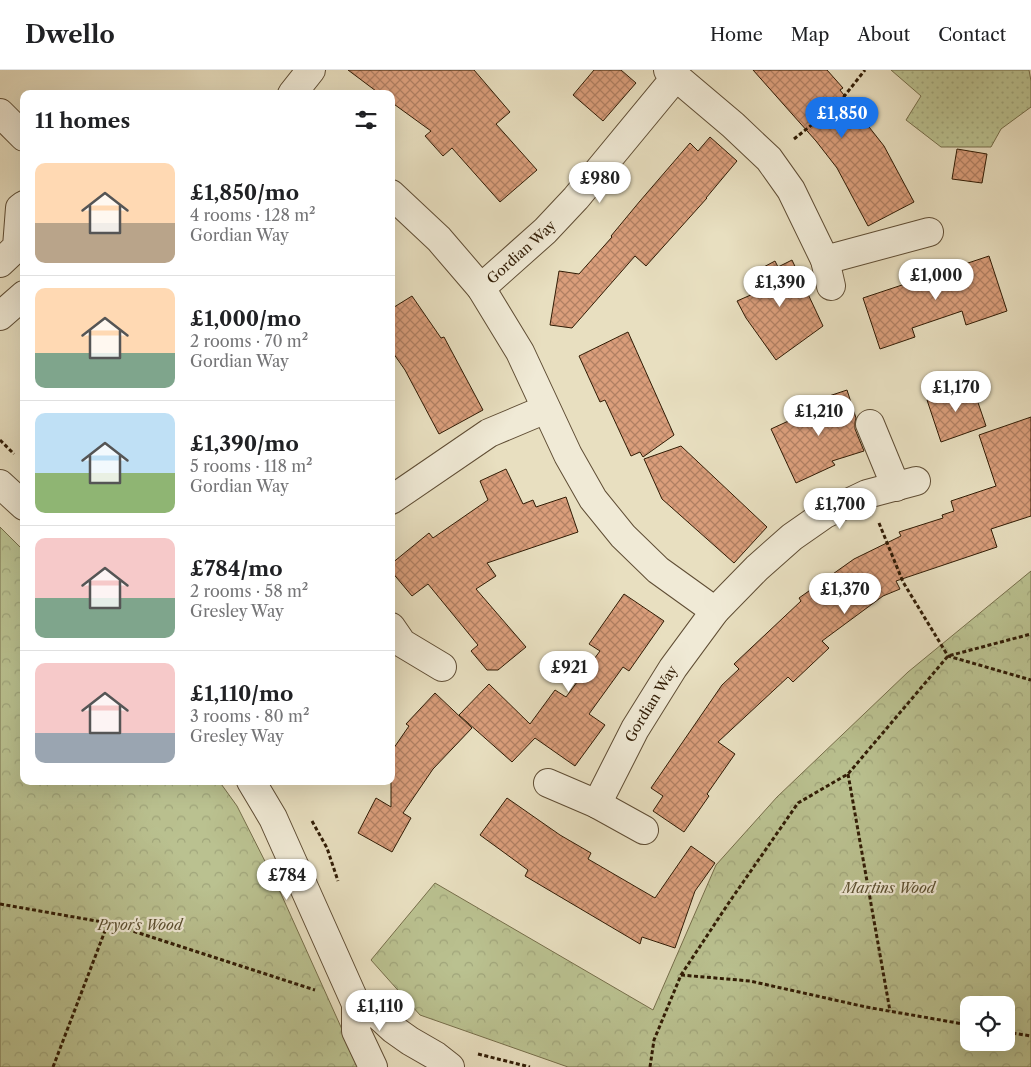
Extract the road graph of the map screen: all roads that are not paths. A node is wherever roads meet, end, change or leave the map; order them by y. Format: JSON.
{"nodes":[{"id":1,"x":311,"y":70,"type":"edge"},
{"id":2,"x":672,"y":74,"type":"edge"},
{"id":3,"x":295,"y":90,"type":"edge"},
{"id":4,"x":0,"y":113,"type":"edge"},
{"id":5,"x":20,"y":133,"type":"edge"},
{"id":6,"x":395,"y":198,"type":"edge"},
{"id":7,"x":20,"y":208,"type":"edge"},
{"id":8,"x":928,"y":232,"type":"dead end"},
{"id":9,"x":0,"y":263,"type":"edge"},
{"id":10,"x":481,"y":288,"type":"junction"},
{"id":11,"x":20,"y":299,"type":"edge"},
{"id":12,"x":0,"y":316,"type":"edge"},
{"id":13,"x":546,"y":410,"type":"junction"},
{"id":14,"x":870,"y":424,"type":"dead end"},
{"id":15,"x":0,"y":484,"type":"edge"},
{"id":16,"x":395,"y":497,"type":"edge"},
{"id":17,"x":20,"y":502,"type":"edge"},
{"id":18,"x":715,"y":611,"type":"junction"},
{"id":19,"x":395,"y":643,"type":"edge"},
{"id":20,"x":442,"y":667,"type":"dead end"},
{"id":21,"x":548,"y":783,"type":"dead end"},
{"id":22,"x":253,"y":785,"type":"edge"},
{"id":23,"x":597,"y":804,"type":"junction"},
{"id":24,"x":644,"y":830,"type":"dead end"},
{"id":25,"x":356,"y":1004,"type":"junction"},
{"id":26,"x":460,"y":1060,"type":"edge"},
{"id":27,"x":373,"y":1067,"type":"edge"}],
"edges":[{"from":1,"to":3,"type":"street"},
{"from":2,"to":8,"type":"street","name":"Gordian Way"},
{"from":2,"to":10,"type":"street","name":"Gordian Way"},
{"from":4,"to":5,"type":"street"},
{"from":6,"to":10,"type":"street","name":"Gordian Way"},
{"from":7,"to":9,"type":"street"},
{"from":10,"to":13,"type":"street","name":"Gordian Way"},
{"from":11,"to":12,"type":"street"},
{"from":13,"to":16,"type":"street"},
{"from":13,"to":18,"type":"street","name":"Gordian Way"},
{"from":14,"to":18,"type":"street","name":"Gordian Way"},
{"from":15,"to":17,"type":"street"},
{"from":18,"to":23,"type":"street","name":"Gordian Way"},
{"from":19,"to":20,"type":"street"},
{"from":21,"to":23,"type":"street"},
{"from":22,"to":25,"type":"street"},
{"from":23,"to":24,"type":"street"},
{"from":25,"to":26,"type":"street"},
{"from":25,"to":27,"type":"street"}]}
